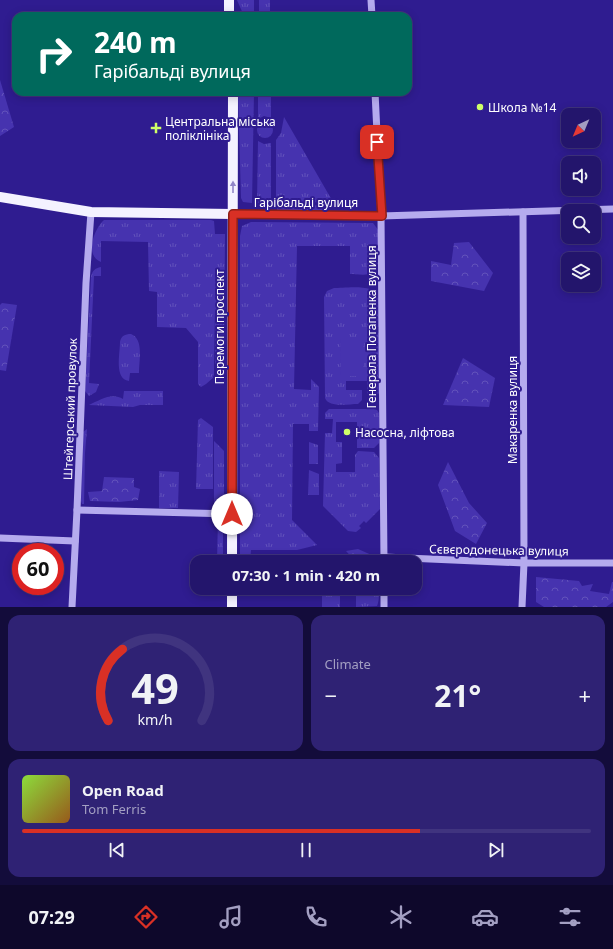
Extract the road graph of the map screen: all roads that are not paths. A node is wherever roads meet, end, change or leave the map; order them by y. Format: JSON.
{"nodes":[{"id":1,"x":229,"y":0,"type":"edge"},
{"id":2,"x":371,"y":0,"type":"edge"},
{"id":3,"x":230,"y":12,"type":"edge"},
{"id":4,"x":372,"y":12,"type":"edge"},
{"id":5,"x":233,"y":96,"type":"edge"},
{"id":6,"x":375,"y":96,"type":"edge"},
{"id":7,"x":0,"y":197,"type":"edge"},
{"id":8,"x":613,"y":209,"type":"edge"},
{"id":9,"x":91,"y":212,"type":"junction"},
{"id":10,"x":522,"y":212,"type":"junction"},
{"id":11,"x":233,"y":214,"type":"junction"},
{"id":12,"x":382,"y":216,"type":"junction"},
{"id":13,"x":77,"y":510,"type":"junction"},
{"id":14,"x":232,"y":514,"type":"junction"},
{"id":15,"x":0,"y":538,"type":"edge"},
{"id":16,"x":75,"y":540,"type":"junction"},
{"id":17,"x":232,"y":555,"type":"edge"},
{"id":18,"x":384,"y":555,"type":"edge"},
{"id":19,"x":422,"y":561,"type":"edge"},
{"id":20,"x":524,"y":563,"type":"junction"},
{"id":21,"x":613,"y":563,"type":"edge"},
{"id":22,"x":232,"y":595,"type":"edge"},
{"id":23,"x":384,"y":595,"type":"edge"},
{"id":24,"x":72,"y":607,"type":"edge"},
{"id":25,"x":232,"y":607,"type":"edge"},
{"id":26,"x":384,"y":607,"type":"edge"},
{"id":27,"x":522,"y":607,"type":"edge"}],
"edges":[{"from":1,"to":3,"type":"main road"},
{"from":2,"to":4,"type":"street"},
{"from":11,"to":5,"type":"main road","name":"Перемоги проспект","one_way":true},
{"from":6,"to":12,"type":"street","name":"Генерала Потапенка вулиця"},
{"from":7,"to":9,"type":"main road","name":"Гарібальді вулиця"},
{"from":8,"to":10,"type":"street","name":"Гарібальді вулиця"},
{"from":9,"to":11,"type":"main road","name":"Гарібальді вулиця"},
{"from":9,"to":13,"type":"street","name":"Штейгерський провулок"},
{"from":10,"to":12,"type":"street","name":"Гарібальді вулиця"},
{"from":10,"to":20,"type":"street","name":"Макаренка вулиця"},
{"from":11,"to":12,"type":"street","name":"Гарібальді вулиця"},
{"from":11,"to":14,"type":"main road","name":"Перемоги проспект"},
{"from":12,"to":18,"type":"street","name":"Генерала Потапенка вулиця"},
{"from":13,"to":14,"type":"street"},
{"from":13,"to":16,"type":"street","name":"Штейгерський провулок"},
{"from":14,"to":17,"type":"main road","name":"Перемоги проспект"},
{"from":15,"to":16,"type":"street"},
{"from":16,"to":24,"type":"street","name":"Штейгерський провулок"},
{"from":19,"to":20,"type":"street","name":"Сєвєродонецька вулиця"},
{"from":20,"to":21,"type":"street","name":"Сєвєродонецька вулиця"},
{"from":20,"to":27,"type":"street","name":"Макаренка вулиця"},
{"from":22,"to":25,"type":"main road"},
{"from":23,"to":26,"type":"street"}]}
